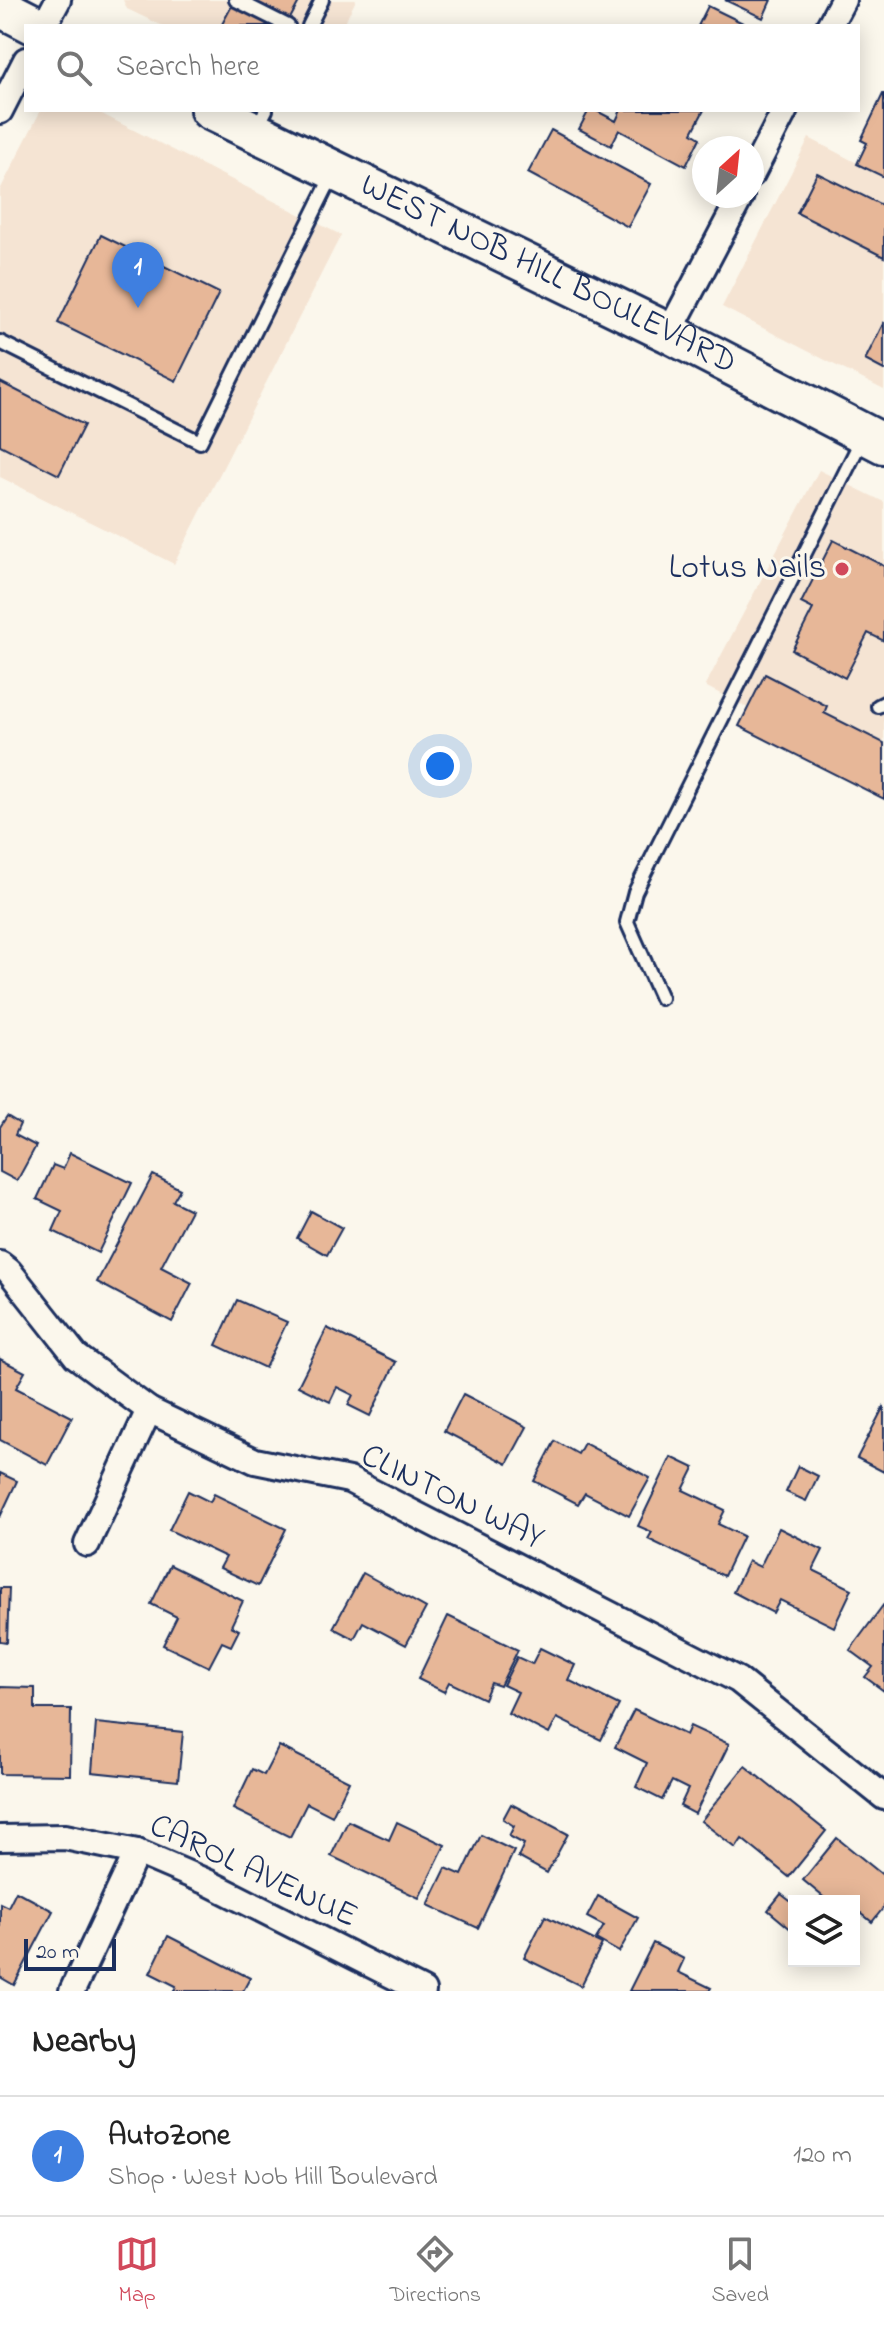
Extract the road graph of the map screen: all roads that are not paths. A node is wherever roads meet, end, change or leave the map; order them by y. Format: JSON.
{"nodes":[{"id":1,"x":58,"y":0,"type":"edge"},
{"id":2,"x":236,"y":0,"type":"edge"},
{"id":3,"x":322,"y":0,"type":"edge"},
{"id":4,"x":843,"y":0,"type":"edge"},
{"id":5,"x":0,"y":7,"type":"edge"},
{"id":6,"x":33,"y":24,"type":"edge"},
{"id":7,"x":45,"y":24,"type":"edge"},
{"id":8,"x":284,"y":24,"type":"edge"},
{"id":9,"x":310,"y":24,"type":"edge"},
{"id":10,"x":830,"y":24,"type":"edge"},
{"id":11,"x":24,"y":64,"type":"edge"},
{"id":12,"x":0,"y":111,"type":"edge"},
{"id":13,"x":219,"y":112,"type":"edge"},
{"id":14,"x":784,"y":112,"type":"edge"},
{"id":15,"x":260,"y":121,"type":"edge"},
{"id":16,"x":764,"y":151,"type":"edge"},
{"id":17,"x":335,"y":171,"type":"junction"},
{"id":18,"x":735,"y":208,"type":"edge"},
{"id":19,"x":669,"y":333,"type":"junction"},
{"id":20,"x":0,"y":342,"type":"edge"},
{"id":21,"x":874,"y":439,"type":"edge"},
{"id":22,"x":661,"y":998,"type":"dead end"},
{"id":23,"x":0,"y":1264,"type":"edge"},
{"id":24,"x":149,"y":1410,"type":"junction"},
{"id":25,"x":87,"y":1544,"type":"dead end"},
{"id":26,"x":884,"y":1797,"type":"edge"},
{"id":27,"x":0,"y":1838,"type":"edge"},
{"id":28,"x":137,"y":1852,"type":"junction"},
{"id":29,"x":72,"y":1991,"type":"edge"},
{"id":30,"x":423,"y":1991,"type":"edge"}],
"edges":[{"from":1,"to":7,"type":"street"},
{"from":2,"to":8,"type":"lane"},
{"from":3,"to":9,"type":"lane"},
{"from":4,"to":10,"type":"street"},
{"from":5,"to":6,"type":"main road"},
{"from":11,"to":12,"type":"street"},
{"from":13,"to":15,"type":"main road","name":"WEST NOB HILL BOULEVARD"},
{"from":14,"to":16,"type":"street"},
{"from":15,"to":17,"type":"main road","name":"WEST NOB HILL BOULEVARD"},
{"from":17,"to":19,"type":"main road","name":"WEST NOB HILL BOULEVARD"},
{"from":17,"to":20,"type":"lane"},
{"from":18,"to":19,"type":"street"},
{"from":19,"to":21,"type":"main road","name":"WEST NOB HILL BOULEVARD"},
{"from":21,"to":22,"type":"lane"},
{"from":23,"to":24,"type":"street","name":"CLINTON WAY"},
{"from":24,"to":25,"type":"street"},
{"from":24,"to":26,"type":"street","name":"CLINTON WAY"},
{"from":27,"to":28,"type":"street","name":"CAROL AVENUE"},
{"from":28,"to":29,"type":"street"},
{"from":28,"to":30,"type":"street","name":"CAROL AVENUE"}]}
